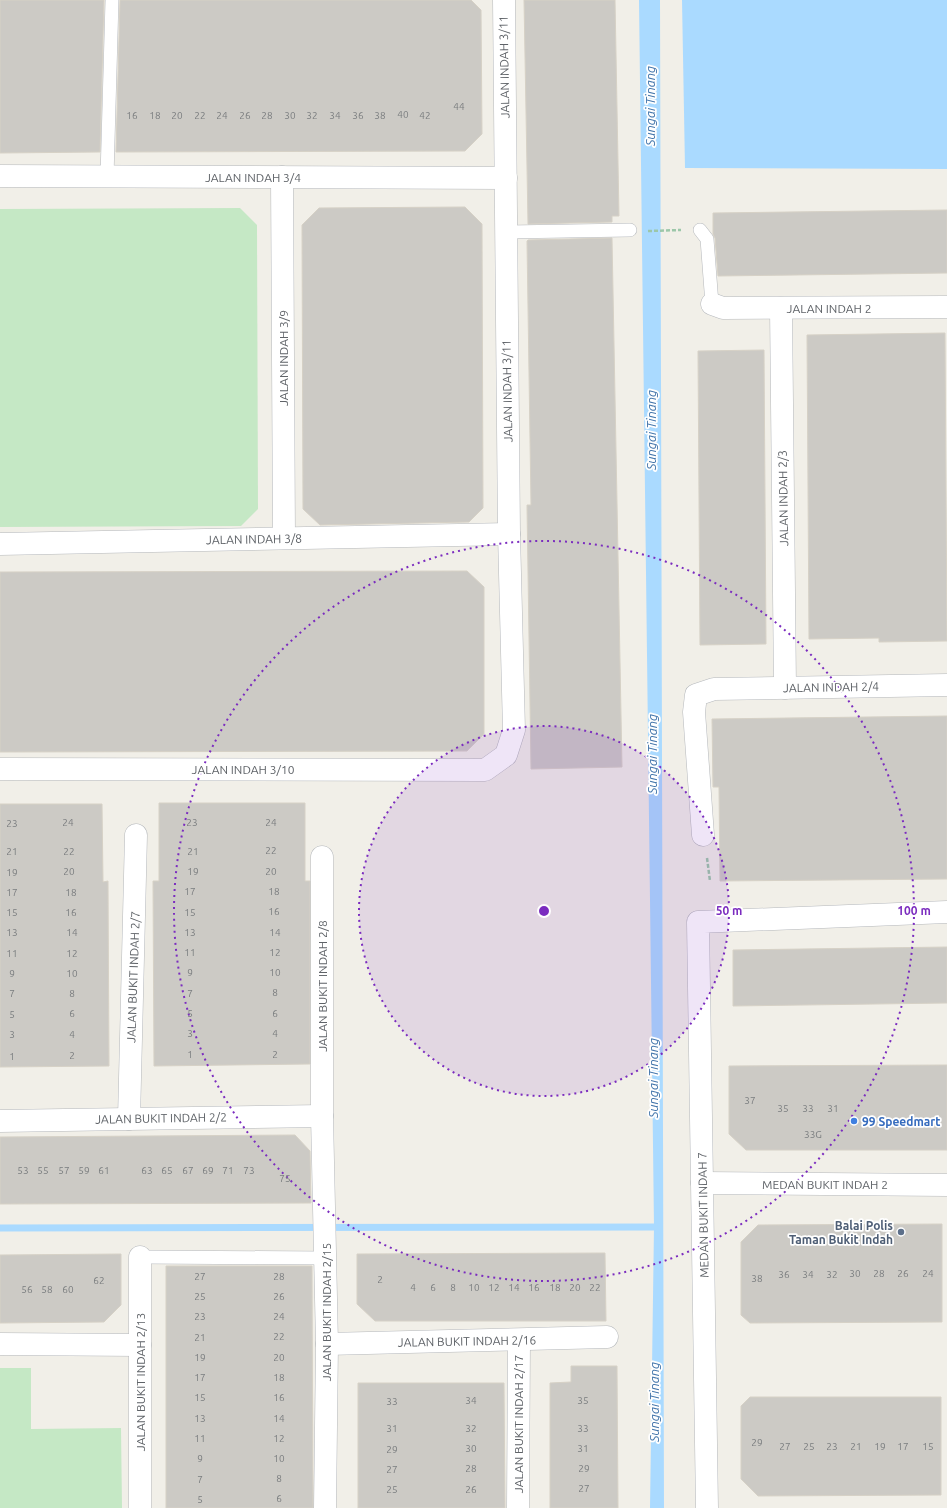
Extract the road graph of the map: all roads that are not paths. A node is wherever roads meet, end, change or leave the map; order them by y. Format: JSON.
{"nodes":[{"id":1,"x":112,"y":0,"type":"edge"},
{"id":2,"x":504,"y":0,"type":"edge"},
{"id":3,"x":0,"y":176,"type":"edge"},
{"id":4,"x":107,"y":176,"type":"junction"},
{"id":5,"x":282,"y":177,"type":"junction"},
{"id":6,"x":506,"y":178,"type":"junction"},
{"id":7,"x":630,"y":230,"type":"dead end"},
{"id":8,"x":700,"y":230,"type":"dead end"},
{"id":9,"x":506,"y":232,"type":"junction"},
{"id":10,"x":712,"y":304,"type":"joint"},
{"id":11,"x":947,"y":307,"type":"edge"},
{"id":12,"x":781,"y":308,"type":"junction"},
{"id":13,"x":509,"y":534,"type":"junction"},
{"id":14,"x":284,"y":538,"type":"junction"},
{"id":15,"x":0,"y":544,"type":"edge"},
{"id":16,"x":947,"y":685,"type":"edge"},
{"id":17,"x":785,"y":688,"type":"junction"},
{"id":18,"x":0,"y":769,"type":"edge"},
{"id":19,"x":485,"y":770,"type":"joint"},
{"id":20,"x":136,"y":835,"type":"dead end"},
{"id":21,"x":703,"y":835,"type":"dead end"},
{"id":22,"x":322,"y":857,"type":"dead end"},
{"id":23,"x":947,"y":912,"type":"edge"},
{"id":24,"x":322,"y":1116,"type":"junction"},
{"id":25,"x":129,"y":1119,"type":"junction"},
{"id":26,"x":0,"y":1121,"type":"edge"},
{"id":27,"x":702,"y":1183,"type":"junction"},
{"id":28,"x":947,"y":1185,"type":"edge"},
{"id":29,"x":140,"y":1257,"type":"joint"},
{"id":30,"x":325,"y":1258,"type":"junction"},
{"id":31,"x":607,"y":1337,"type":"dead end"},
{"id":32,"x":519,"y":1340,"type":"junction"},
{"id":33,"x":0,"y":1344,"type":"edge"},
{"id":34,"x":327,"y":1344,"type":"junction"},
{"id":35,"x":140,"y":1345,"type":"junction"},
{"id":36,"x":140,"y":1508,"type":"edge"},
{"id":37,"x":325,"y":1508,"type":"edge"},
{"id":38,"x":518,"y":1508,"type":"edge"},
{"id":39,"x":708,"y":1508,"type":"edge"}],
"edges":[{"from":1,"to":4,"type":"lane"},
{"from":2,"to":6,"type":"street","name":"JALAN INDAH 3/11"},
{"from":3,"to":4,"type":"street","name":"JALAN INDAH 3/4"},
{"from":4,"to":5,"type":"street","name":"JALAN INDAH 3/4"},
{"from":5,"to":6,"type":"street","name":"JALAN INDAH 3/4"},
{"from":5,"to":14,"type":"street","name":"JALAN INDAH 3/9"},
{"from":6,"to":9,"type":"street","name":"JALAN INDAH 3/11"},
{"from":7,"to":9,"type":"lane"},
{"from":8,"to":10,"type":"lane"},
{"from":9,"to":13,"type":"street","name":"JALAN INDAH 3/11"},
{"from":10,"to":12,"type":"street","name":"JALAN INDAH 2"},
{"from":11,"to":12,"type":"street","name":"JALAN INDAH 2"},
{"from":12,"to":17,"type":"street","name":"JALAN INDAH 2/3"},
{"from":13,"to":14,"type":"street","name":"JALAN INDAH 3/8"},
{"from":13,"to":19,"type":"street","name":"JALAN INDAH 3/11"},
{"from":14,"to":15,"type":"street","name":"JALAN INDAH 3/8"},
{"from":16,"to":17,"type":"street","name":"JALAN INDAH 2/4"},
{"from":17,"to":21,"type":"street","name":"JALAN INDAH 2/4"},
{"from":18,"to":19,"type":"street","name":"JALAN INDAH 3/10"},
{"from":20,"to":25,"type":"street","name":"JALAN BUKIT INDAH 2/7"},
{"from":22,"to":24,"type":"street","name":"JALAN BUKIT INDAH 2/8"},
{"from":23,"to":27,"type":"street","name":"MEDAN BUKIT INDAH 7"},
{"from":24,"to":25,"type":"street","name":"JALAN BUKIT INDAH 2/2"},
{"from":24,"to":30,"type":"street","name":"JALAN BUKIT INDAH 2/15"},
{"from":25,"to":26,"type":"street","name":"JALAN BUKIT INDAH 2/2"},
{"from":27,"to":28,"type":"street","name":"MEDAN BUKIT INDAH 2"},
{"from":27,"to":39,"type":"street","name":"MEDAN BUKIT INDAH 7"},
{"from":29,"to":30,"type":"lane"},
{"from":29,"to":35,"type":"street","name":"JALAN BUKIT INDAH 2/13"},
{"from":30,"to":34,"type":"street","name":"JALAN BUKIT INDAH 2/15"},
{"from":31,"to":32,"type":"street","name":"JALAN BUKIT INDAH 2/16"},
{"from":32,"to":34,"type":"street","name":"JALAN BUKIT INDAH 2/16"},
{"from":32,"to":38,"type":"street","name":"JALAN BUKIT INDAH 2/17"},
{"from":33,"to":35,"type":"street"},
{"from":34,"to":37,"type":"street","name":"JALAN BUKIT INDAH 2/15"},
{"from":35,"to":36,"type":"street","name":"JALAN BUKIT INDAH 2/13"}]}
